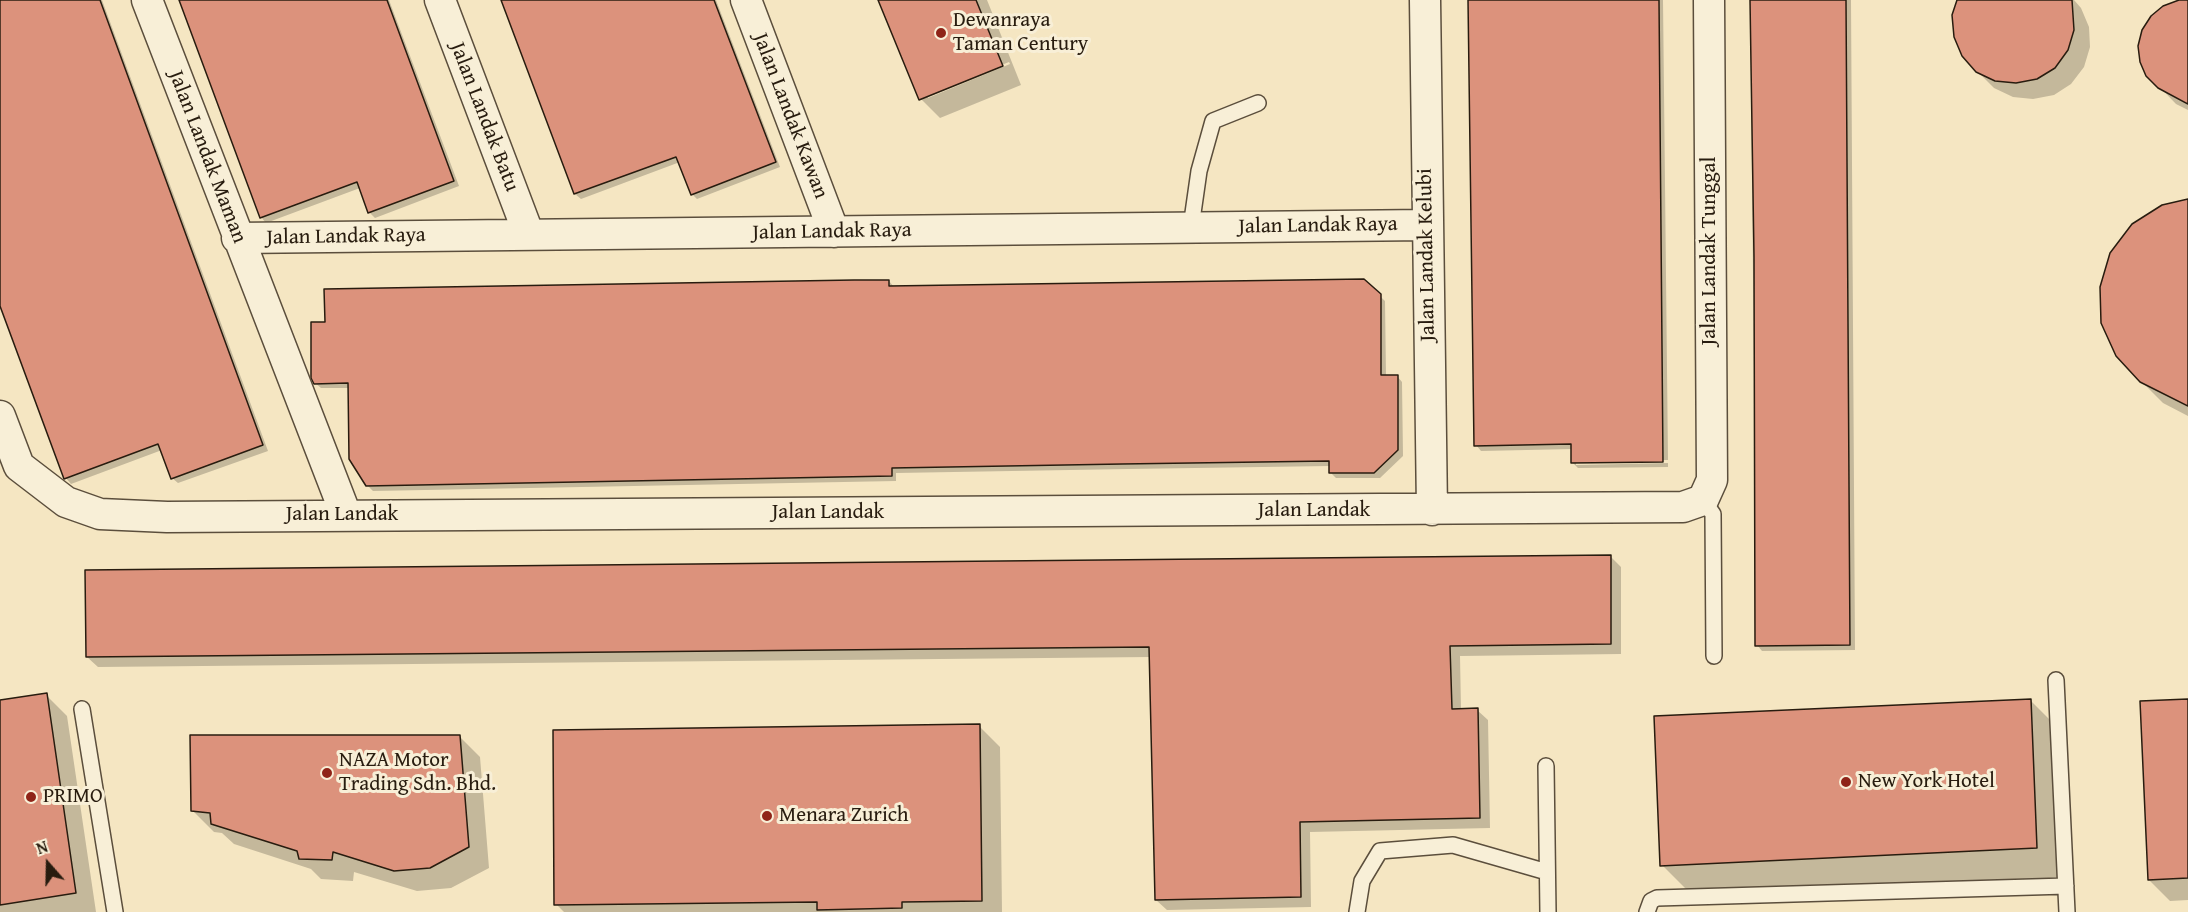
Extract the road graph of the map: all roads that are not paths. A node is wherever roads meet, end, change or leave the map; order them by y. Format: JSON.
{"nodes":[{"id":1,"x":147,"y":0,"type":"edge"},
{"id":2,"x":440,"y":0,"type":"edge"},
{"id":3,"x":746,"y":0,"type":"edge"},
{"id":4,"x":1425,"y":0,"type":"edge"},
{"id":5,"x":1709,"y":0,"type":"edge"},
{"id":6,"x":1258,"y":103,"type":"dead end"},
{"id":7,"x":1426,"y":225,"type":"junction"},
{"id":8,"x":1191,"y":228,"type":"junction"},
{"id":9,"x":834,"y":231,"type":"junction"},
{"id":10,"x":529,"y":235,"type":"junction"},
{"id":11,"x":237,"y":238,"type":"junction"},
{"id":12,"x":0,"y":416,"type":"edge"},
{"id":13,"x":1703,"y":500,"type":"junction"},
{"id":14,"x":1432,"y":510,"type":"junction"},
{"id":15,"x":346,"y":515,"type":"junction"},
{"id":16,"x":1714,"y":656,"type":"dead end"},
{"id":17,"x":2056,"y":680,"type":"dead end"},
{"id":18,"x":82,"y":709,"type":"dead end"},
{"id":19,"x":1546,"y":766,"type":"dead end"},
{"id":20,"x":1547,"y":872,"type":"junction"},
{"id":21,"x":2066,"y":886,"type":"junction"},
{"id":22,"x":115,"y":912,"type":"edge"},
{"id":23,"x":1357,"y":912,"type":"edge"},
{"id":24,"x":1548,"y":912,"type":"edge"},
{"id":25,"x":1647,"y":912,"type":"edge"},
{"id":26,"x":2067,"y":912,"type":"edge"}],
"edges":[{"from":1,"to":11,"type":"street","name":"Jalan Landak Maman"},
{"from":2,"to":10,"type":"street","name":"Jalan Landak Batu"},
{"from":3,"to":9,"type":"street","name":"Jalan Landak Kawan"},
{"from":4,"to":7,"type":"street","name":"Jalan Landak Kelubi"},
{"from":5,"to":13,"type":"street","name":"Jalan Landak Tunggal"},
{"from":6,"to":8,"type":"lane"},
{"from":7,"to":8,"type":"street","name":"Jalan Landak Raya"},
{"from":7,"to":14,"type":"street","name":"Jalan Landak Kelubi"},
{"from":8,"to":9,"type":"street","name":"Jalan Landak Raya"},
{"from":9,"to":10,"type":"street","name":"Jalan Landak Raya"},
{"from":10,"to":11,"type":"street","name":"Jalan Landak Raya"},
{"from":11,"to":15,"type":"street","name":"Jalan Landak Maman"},
{"from":12,"to":15,"type":"street","name":"Jalan Landak"},
{"from":13,"to":14,"type":"street","name":"Jalan Landak"},
{"from":13,"to":16,"type":"lane"},
{"from":14,"to":15,"type":"street","name":"Jalan Landak"},
{"from":17,"to":21,"type":"lane"},
{"from":18,"to":22,"type":"lane"},
{"from":19,"to":20,"type":"lane"},
{"from":20,"to":23,"type":"lane"},
{"from":20,"to":24,"type":"lane"},
{"from":21,"to":25,"type":"lane"},
{"from":21,"to":26,"type":"lane"}]}
